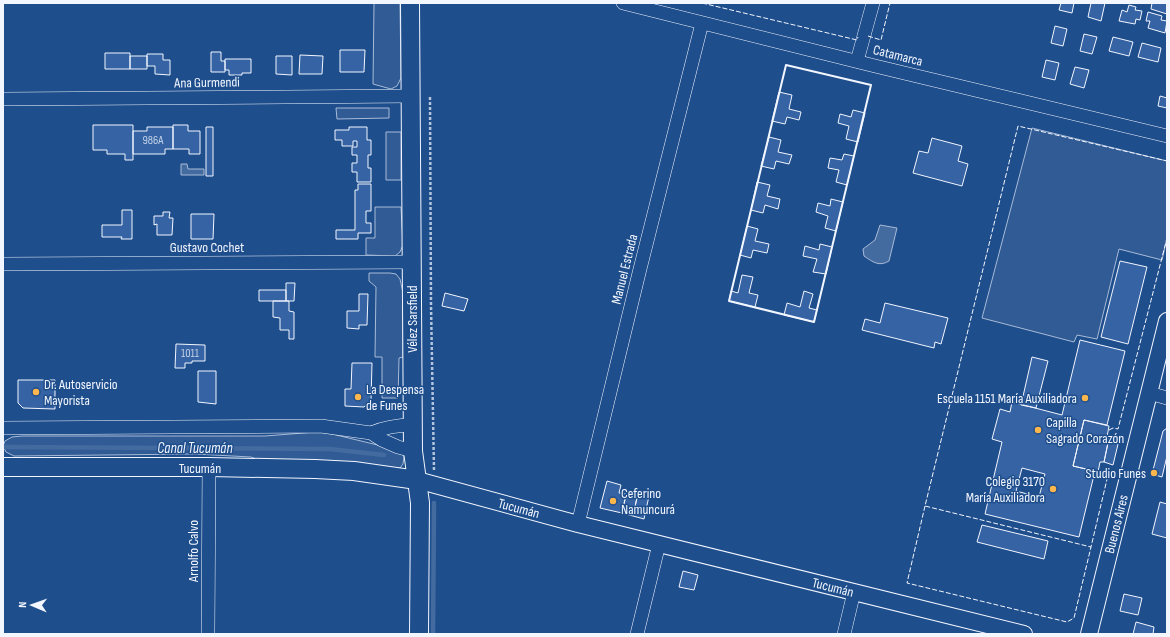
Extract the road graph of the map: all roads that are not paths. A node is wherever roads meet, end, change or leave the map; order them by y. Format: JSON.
{"nodes":[{"id":1,"x":410,"y":3,"type":"edge"},
{"id":2,"x":623,"y":3,"type":"edge"},
{"id":3,"x":872,"y":3,"type":"edge"},
{"id":4,"x":702,"y":23,"type":"junction"},
{"id":5,"x":857,"y":62,"type":"junction"},
{"id":6,"x":410,"y":96,"type":"junction"},
{"id":7,"x":3,"y":99,"type":"edge"},
{"id":8,"x":1167,"y":136,"type":"edge"},
{"id":9,"x":412,"y":262,"type":"junction"},
{"id":10,"x":3,"y":264,"type":"edge"},
{"id":11,"x":1167,"y":321,"type":"edge"},
{"id":12,"x":1149,"y":393,"type":"junction"},
{"id":13,"x":1167,"y":398,"type":"edge"},
{"id":14,"x":413,"y":425,"type":"junction"},
{"id":15,"x":3,"y":428,"type":"edge"},
{"id":16,"x":371,"y":433,"type":"junction"},
{"id":17,"x":413,"y":450,"type":"junction"},
{"id":18,"x":3,"y":467,"type":"edge"},
{"id":19,"x":209,"y":467,"type":"junction"},
{"id":20,"x":417,"y":480,"type":"junction"},
{"id":21,"x":578,"y":524,"type":"junction"},
{"id":22,"x":659,"y":544,"type":"junction"},
{"id":23,"x":854,"y":592,"type":"junction"},
{"id":24,"x":208,"y":634,"type":"edge"},
{"id":25,"x":419,"y":634,"type":"edge"},
{"id":26,"x":637,"y":634,"type":"edge"},
{"id":27,"x":844,"y":634,"type":"edge"},
{"id":28,"x":1024,"y":634,"type":"edge"},
{"id":29,"x":1089,"y":634,"type":"edge"}],
"edges":[{"from":1,"to":6,"type":"main road","name":"Vélez Sarsfield"},
{"from":2,"to":4,"type":"street","name":"Catamarca"},
{"from":3,"to":5,"type":"street"},
{"from":4,"to":5,"type":"street","name":"Catamarca"},
{"from":4,"to":21,"type":"street","name":"Manuel Estrada"},
{"from":5,"to":8,"type":"street","name":"Catamarca"},
{"from":6,"to":7,"type":"street","name":"Ana Gurmendi"},
{"from":6,"to":9,"type":"main road","name":"Vélez Sarsfield"},
{"from":9,"to":10,"type":"street","name":"Gustavo Cochet"},
{"from":9,"to":14,"type":"main road","name":"Vélez Sarsfield"},
{"from":11,"to":12,"type":"street","name":"Buenos Aires"},
{"from":12,"to":13,"type":"street"},
{"from":12,"to":29,"type":"street","name":"Buenos Aires"},
{"from":14,"to":16,"type":"street"},
{"from":14,"to":17,"type":"main road","name":"Vélez Sarsfield"},
{"from":15,"to":16,"type":"street"},
{"from":16,"to":17,"type":"street"},
{"from":17,"to":20,"type":"main road","name":"Vélez Sarsfield"},
{"from":18,"to":19,"type":"main road","name":"Tucumán"},
{"from":19,"to":20,"type":"main road","name":"Tucumán"},
{"from":19,"to":24,"type":"street","name":"Arnolfo Calvo"},
{"from":20,"to":21,"type":"street","name":"Tucumán"},
{"from":20,"to":25,"type":"main road","name":"Vélez Sarsfield"},
{"from":21,"to":22,"type":"street","name":"Tucumán"},
{"from":22,"to":23,"type":"street","name":"Tucumán"},
{"from":22,"to":26,"type":"street"},
{"from":23,"to":27,"type":"street"},
{"from":23,"to":28,"type":"street","name":"Tucumán"}]}
